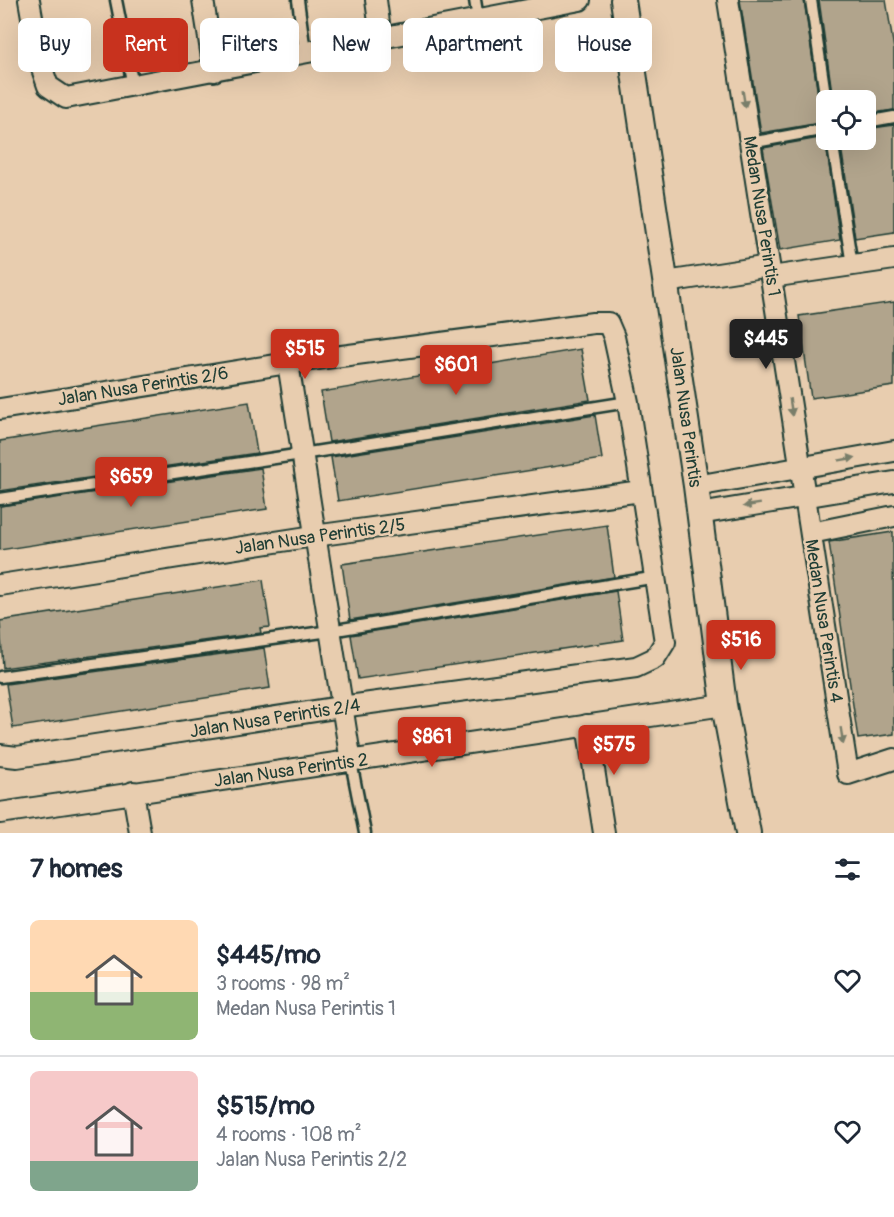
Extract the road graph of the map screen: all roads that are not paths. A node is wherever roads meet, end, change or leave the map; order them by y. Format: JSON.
{"nodes":[{"id":1,"x":29,"y":0,"type":"edge"},
{"id":2,"x":116,"y":0,"type":"edge"},
{"id":3,"x":203,"y":0,"type":"edge"},
{"id":4,"x":298,"y":0,"type":"edge"},
{"id":5,"x":376,"y":0,"type":"edge"},
{"id":6,"x":623,"y":0,"type":"edge"},
{"id":7,"x":728,"y":0,"type":"edge"},
{"id":8,"x":811,"y":0,"type":"edge"},
{"id":9,"x":568,"y":1,"type":"edge"},
{"id":10,"x":476,"y":9,"type":"edge"},
{"id":11,"x":206,"y":18,"type":"edge"},
{"id":12,"x":378,"y":18,"type":"edge"},
{"id":13,"x":391,"y":35,"type":"edge"},
{"id":14,"x":311,"y":51,"type":"edge"},
{"id":15,"x":305,"y":52,"type":"junction"},
{"id":16,"x":299,"y":53,"type":"edge"},
{"id":17,"x":204,"y":72,"type":"edge"},
{"id":18,"x":133,"y":86,"type":"junction"},
{"id":19,"x":824,"y":90,"type":"edge"},
{"id":20,"x":894,"y":117,"type":"edge"},
{"id":21,"x":876,"y":120,"type":"edge"},
{"id":22,"x":816,"y":131,"type":"edge"},
{"id":23,"x":750,"y":143,"type":"junction"},
{"id":24,"x":834,"y":150,"type":"edge"},
{"id":25,"x":894,"y":259,"type":"edge"},
{"id":26,"x":852,"y":266,"type":"junction"},
{"id":27,"x":770,"y":272,"type":"junction"},
{"id":28,"x":666,"y":282,"type":"junction"},
{"id":29,"x":288,"y":363,"type":"junction"},
{"id":30,"x":628,"y":402,"type":"junction"},
{"id":31,"x":0,"y":409,"type":"edge"},
{"id":32,"x":894,"y":451,"type":"edge"},
{"id":33,"x":302,"y":454,"type":"junction"},
{"id":34,"x":800,"y":468,"type":"junction"},
{"id":35,"x":894,"y":482,"type":"edge"},
{"id":36,"x":696,"y":486,"type":"junction"},
{"id":37,"x":642,"y":491,"type":"junction"},
{"id":38,"x":805,"y":497,"type":"junction"},
{"id":39,"x":0,"y":499,"type":"edge"},
{"id":40,"x":699,"y":514,"type":"junction"},
{"id":41,"x":894,"y":516,"type":"edge"},
{"id":42,"x":811,"y":533,"type":"junction"},
{"id":43,"x":314,"y":536,"type":"junction"},
{"id":44,"x":657,"y":577,"type":"junction"},
{"id":45,"x":0,"y":585,"type":"edge"},
{"id":46,"x":330,"y":631,"type":"junction"},
{"id":47,"x":0,"y":677,"type":"edge"},
{"id":48,"x":724,"y":705,"type":"junction"},
{"id":49,"x":341,"y":707,"type":"junction"},
{"id":50,"x":587,"y":725,"type":"junction"},
{"id":51,"x":0,"y":755,"type":"edge"},
{"id":52,"x":894,"y":759,"type":"edge"},
{"id":53,"x":351,"y":762,"type":"junction"},
{"id":54,"x":133,"y":792,"type":"junction"},
{"id":55,"x":0,"y":813,"type":"edge"},
{"id":56,"x":140,"y":833,"type":"edge"},
{"id":57,"x":365,"y":833,"type":"edge"},
{"id":58,"x":604,"y":833,"type":"edge"},
{"id":59,"x":748,"y":833,"type":"edge"}],
"edges":[{"from":1,"to":18,"type":"street"},
{"from":2,"to":18,"type":"lane"},
{"from":3,"to":11,"type":"street"},
{"from":4,"to":15,"type":"lane"},
{"from":5,"to":12,"type":"street"},
{"from":6,"to":28,"type":"street","name":"Jalan Nusa Perintis"},
{"from":7,"to":23,"type":"street","name":"Medan Nusa Perintis 1","one_way":true},
{"from":8,"to":19,"type":"lane"},
{"from":9,"to":10,"type":"street"},
{"from":10,"to":13,"type":"street"},
{"from":14,"to":15,"type":"street"},
{"from":15,"to":16,"type":"street"},
{"from":17,"to":18,"type":"street"},
{"from":20,"to":21,"type":"lane"},
{"from":22,"to":23,"type":"lane"},
{"from":23,"to":27,"type":"street","name":"Medan Nusa Perintis 1"},
{"from":24,"to":26,"type":"lane"},
{"from":25,"to":26,"type":"street"},
{"from":26,"to":27,"type":"street"},
{"from":27,"to":28,"type":"street"},
{"from":27,"to":34,"type":"street","name":"Medan Nusa Perintis 1","one_way":true},
{"from":28,"to":36,"type":"street","name":"Jalan Nusa Perintis"},
{"from":29,"to":30,"type":"street","name":"Jalan Nusa Perintis 2/6"},
{"from":29,"to":31,"type":"street","name":"Jalan Nusa Perintis 2/6"},
{"from":29,"to":33,"type":"street"},
{"from":30,"to":33,"type":"lane"},
{"from":30,"to":37,"type":"street"},
{"from":34,"to":32,"type":"street","one_way":true},
{"from":33,"to":39,"type":"lane"},
{"from":33,"to":43,"type":"street"},
{"from":34,"to":36,"type":"street"},
{"from":34,"to":38,"type":"street","name":"Medan Nusa Perintis 4"},
{"from":35,"to":38,"type":"street"},
{"from":36,"to":40,"type":"street","name":"Jalan Nusa Perintis"},
{"from":37,"to":43,"type":"street","name":"Jalan Nusa Perintis 2/5"},
{"from":37,"to":44,"type":"street"},
{"from":38,"to":40,"type":"street","one_way":true},
{"from":38,"to":42,"type":"street","name":"Medan Nusa Perintis 4"},
{"from":40,"to":48,"type":"street","name":"Jalan Nusa Perintis"},
{"from":41,"to":42,"type":"street"},
{"from":42,"to":52,"type":"street","name":"Medan Nusa Perintis 4","one_way":true},
{"from":43,"to":45,"type":"street","name":"Jalan Nusa Perintis 2/5"},
{"from":43,"to":46,"type":"street"},
{"from":44,"to":46,"type":"lane"},
{"from":44,"to":49,"type":"street","name":"Jalan Nusa Perintis 2/4"},
{"from":46,"to":47,"type":"lane"},
{"from":46,"to":49,"type":"street"},
{"from":48,"to":50,"type":"street","name":"Jalan Nusa Perintis 2"},
{"from":48,"to":59,"type":"street","name":"Jalan Nusa Perintis"},
{"from":49,"to":51,"type":"street","name":"Jalan Nusa Perintis 2/4"},
{"from":49,"to":53,"type":"street"},
{"from":50,"to":53,"type":"street","name":"Jalan Nusa Perintis 2"},
{"from":50,"to":58,"type":"street"},
{"from":53,"to":54,"type":"street","name":"Jalan Nusa Perintis 2"},
{"from":53,"to":57,"type":"lane"},
{"from":54,"to":55,"type":"street","name":"Jalan Nusa Perintis 2"},
{"from":54,"to":56,"type":"street"}]}
